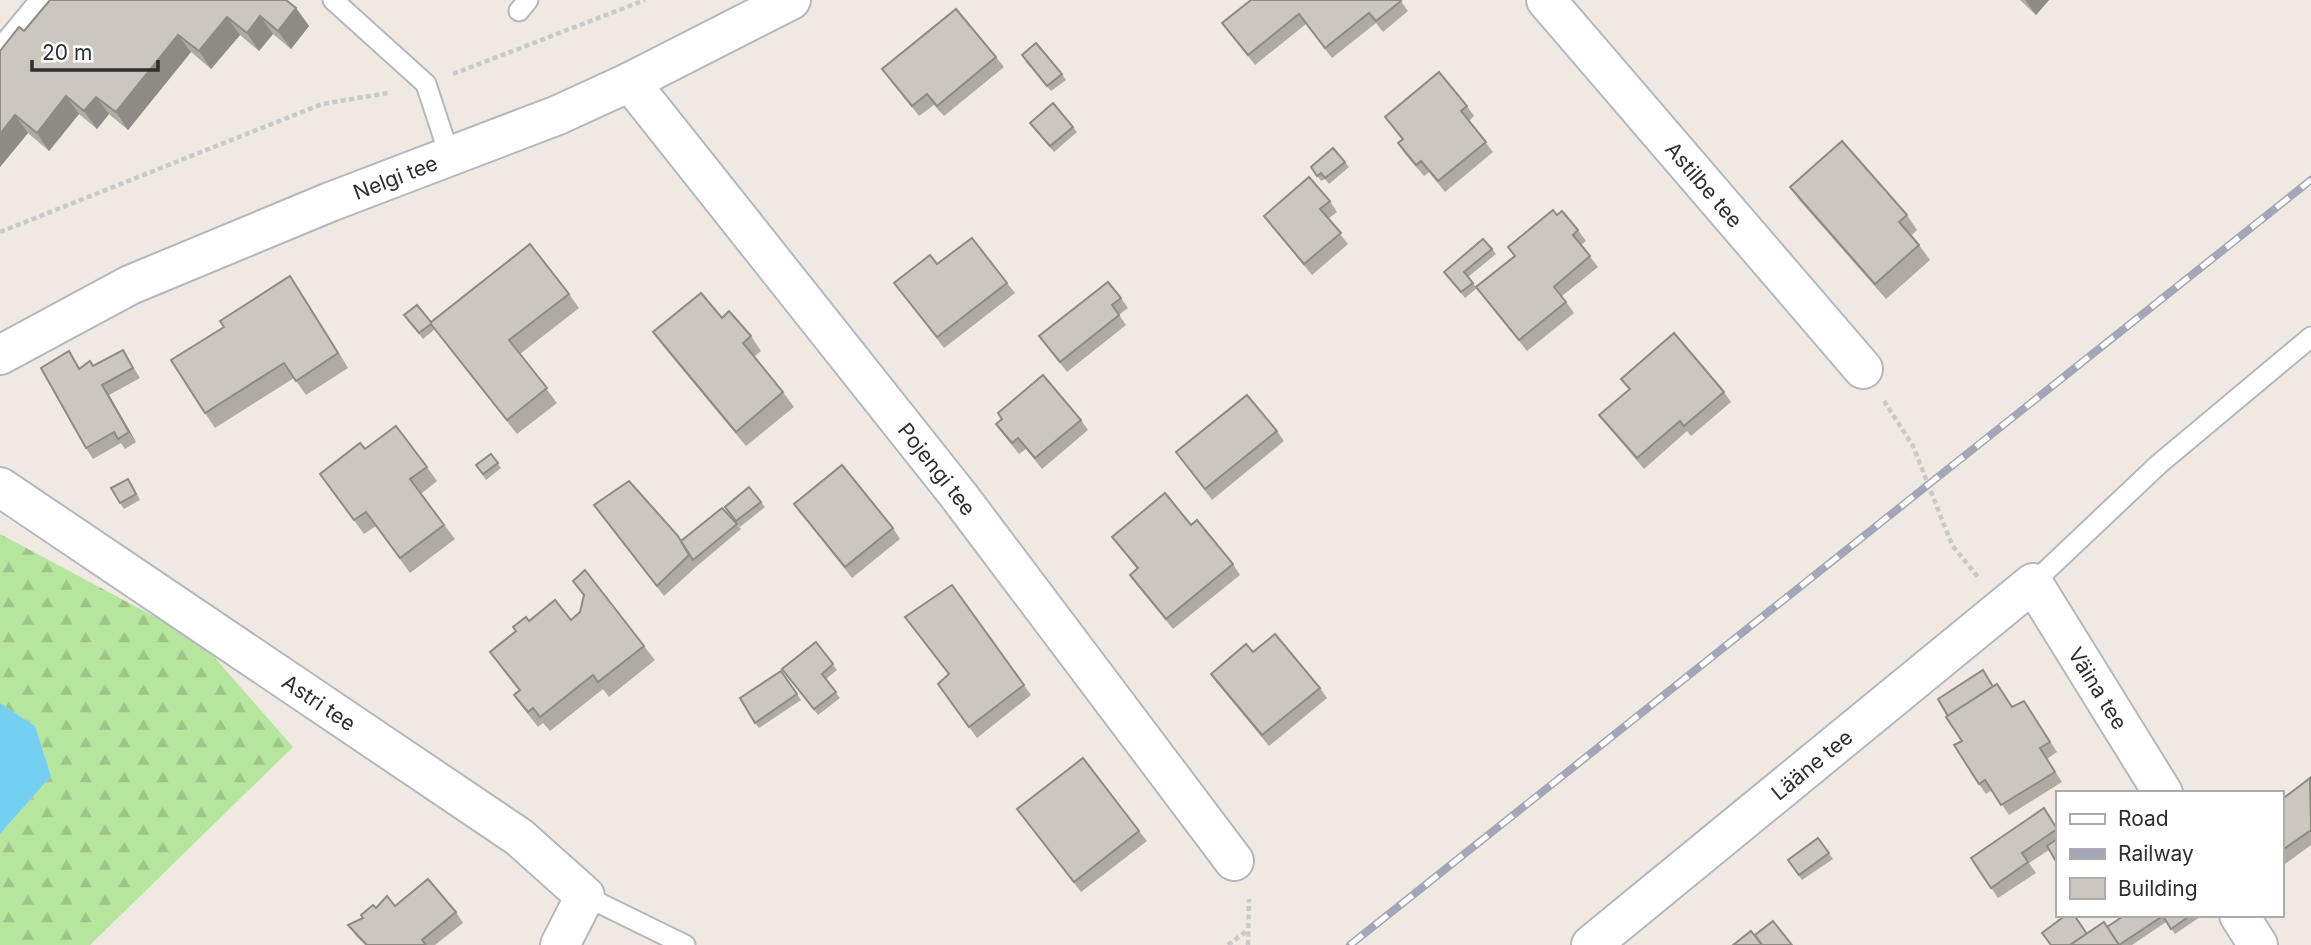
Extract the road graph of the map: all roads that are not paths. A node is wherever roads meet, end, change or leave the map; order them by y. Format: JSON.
{"nodes":[{"id":1,"x":40,"y":0,"type":"edge"},
{"id":2,"x":333,"y":0,"type":"edge"},
{"id":3,"x":791,"y":0,"type":"edge"},
{"id":4,"x":1546,"y":0,"type":"edge"},
{"id":5,"x":2,"y":46,"type":"edge"},
{"id":6,"x":630,"y":82,"type":"junction"},
{"id":7,"x":450,"y":157,"type":"junction"},
{"id":8,"x":2311,"y":337,"type":"edge"},
{"id":9,"x":0,"y":355,"type":"edge"},
{"id":10,"x":1863,"y":369,"type":"road end"},
{"id":11,"x":0,"y":487,"type":"edge"},
{"id":12,"x":2033,"y":583,"type":"junction"},
{"id":13,"x":2162,"y":791,"type":"edge"},
{"id":14,"x":1234,"y":861,"type":"dead end"},
{"id":15,"x":585,"y":895,"type":"junction"},
{"id":16,"x":2240,"y":917,"type":"edge"},
{"id":17,"x":560,"y":945,"type":"edge"},
{"id":18,"x":685,"y":945,"type":"edge"},
{"id":19,"x":1591,"y":945,"type":"edge"},
{"id":20,"x":2258,"y":945,"type":"edge"}],
"edges":[{"from":1,"to":5,"type":"lane"},
{"from":2,"to":7,"type":"lane"},
{"from":3,"to":6,"type":"street","name":"Nelgi tee"},
{"from":4,"to":10,"type":"street","name":"Astilbe tee"},
{"from":6,"to":7,"type":"street","name":"Nelgi tee"},
{"from":6,"to":14,"type":"street","name":"Pojengi tee"},
{"from":7,"to":9,"type":"street","name":"Nelgi tee"},
{"from":8,"to":12,"type":"lane"},
{"from":11,"to":15,"type":"street","name":"Astri tee"},
{"from":12,"to":13,"type":"street","name":"Väina tee"},
{"from":12,"to":19,"type":"street","name":"Lääne tee"},
{"from":15,"to":17,"type":"street"},
{"from":15,"to":18,"type":"lane"},
{"from":16,"to":20,"type":"street"}]}
